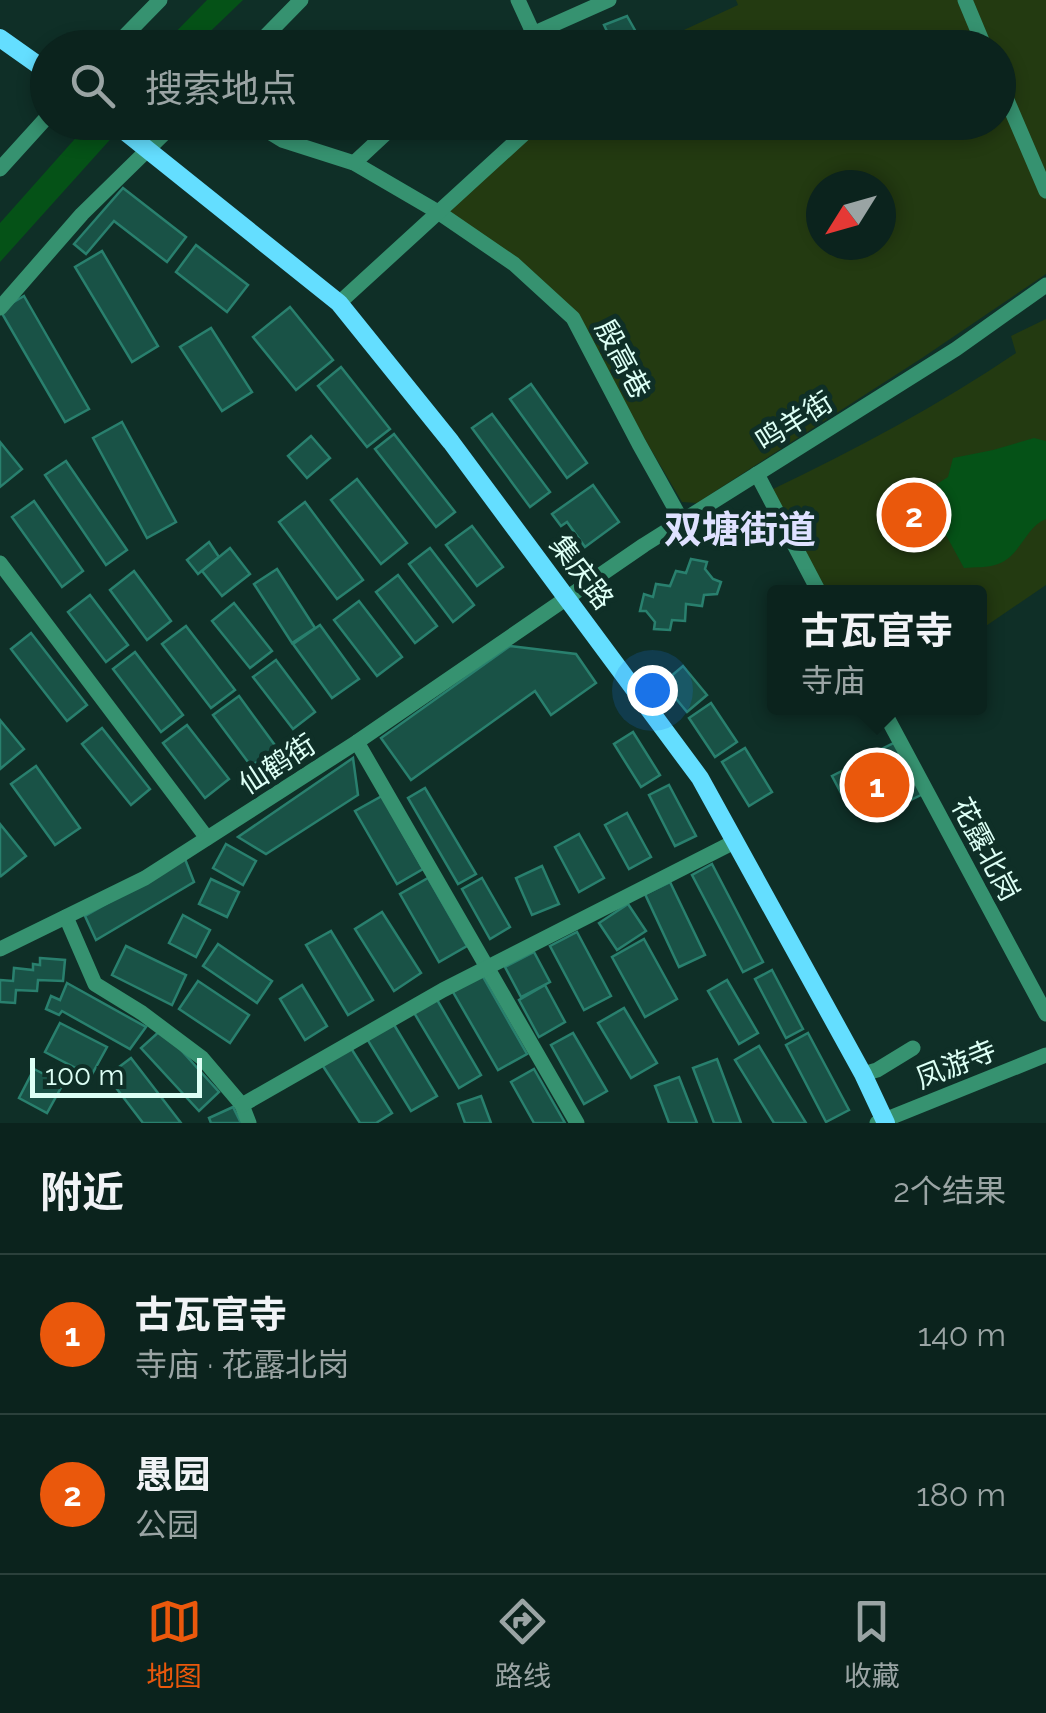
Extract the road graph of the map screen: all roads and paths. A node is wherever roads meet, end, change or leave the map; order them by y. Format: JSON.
{"nodes":[{"id":1,"x":160,"y":0,"type":"edge"},
{"id":2,"x":301,"y":0,"type":"edge"},
{"id":3,"x":518,"y":0,"type":"edge"},
{"id":4,"x":610,"y":0,"type":"edge"},
{"id":5,"x":965,"y":0,"type":"edge"},
{"id":6,"x":130,"y":30,"type":"edge"},
{"id":7,"x":272,"y":30,"type":"edge"},
{"id":8,"x":532,"y":30,"type":"edge"},
{"id":9,"x":554,"y":30,"type":"edge"},
{"id":10,"x":978,"y":30,"type":"edge"},
{"id":11,"x":0,"y":38,"type":"edge"},
{"id":12,"x":30,"y":59,"type":"edge"},
{"id":13,"x":1016,"y":121,"type":"edge"},
{"id":14,"x":30,"y":136,"type":"edge"},
{"id":15,"x":135,"y":140,"type":"edge"},
{"id":16,"x":157,"y":140,"type":"edge"},
{"id":17,"x":282,"y":140,"type":"edge"},
{"id":18,"x":379,"y":140,"type":"edge"},
{"id":19,"x":517,"y":140,"type":"edge"},
{"id":20,"x":147,"y":149,"type":"junction"},
{"id":21,"x":354,"y":164,"type":"junction"},
{"id":22,"x":0,"y":169,"type":"edge"},
{"id":23,"x":1046,"y":192,"type":"edge"},
{"id":24,"x":438,"y":212,"type":"junction"},
{"id":25,"x":1046,"y":285,"type":"edge"},
{"id":26,"x":339,"y":304,"type":"junction"},
{"id":27,"x":0,"y":308,"type":"edge"},
{"id":28,"x":757,"y":474,"type":"junction"},
{"id":29,"x":682,"y":521,"type":"junction"},
{"id":30,"x":0,"y":564,"type":"edge"},
{"id":31,"x":815,"y":585,"type":"edge"},
{"id":32,"x":566,"y":596,"type":"junction"},
{"id":33,"x":886,"y":715,"type":"edge"},
{"id":34,"x":357,"y":742,"type":"junction"},
{"id":35,"x":206,"y":838,"type":"junction"},
{"id":36,"x":734,"y":842,"type":"junction"},
{"id":37,"x":66,"y":917,"type":"junction"},
{"id":38,"x":0,"y":949,"type":"edge"},
{"id":39,"x":488,"y":968,"type":"junction"},
{"id":40,"x":1046,"y":1014,"type":"edge"},
{"id":41,"x":913,"y":1048,"type":"dead end"},
{"id":42,"x":1046,"y":1055,"type":"edge"},
{"id":43,"x":863,"y":1074,"type":"junction"},
{"id":44,"x":242,"y":1105,"type":"junction"},
{"id":45,"x":883,"y":1122,"type":"edge"},
{"id":46,"x":249,"y":1123,"type":"edge"},
{"id":47,"x":577,"y":1123,"type":"edge"}],
"edges":[{"from":1,"to":6,"type":"street"},
{"from":2,"to":7,"type":"street"},
{"from":3,"to":8,"type":"street"},
{"from":4,"to":9,"type":"street"},
{"from":5,"to":10,"type":"street"},
{"from":11,"to":12,"type":"main road"},
{"from":13,"to":23,"type":"street"},
{"from":14,"to":22,"type":"street"},
{"from":15,"to":20,"type":"main road","name":"集庆路"},
{"from":16,"to":20,"type":"street"},
{"from":17,"to":21,"type":"street","name":"殷高巷"},
{"from":18,"to":21,"type":"street"},
{"from":19,"to":24,"type":"street"},
{"from":20,"to":26,"type":"main road","name":"集庆路"},
{"from":20,"to":27,"type":"street"},
{"from":21,"to":24,"type":"street","name":"殷高巷"},
{"from":24,"to":26,"type":"street"},
{"from":24,"to":29,"type":"street","name":"殷高巷"},
{"from":25,"to":28,"type":"street","name":"鸣羊街"},
{"from":26,"to":32,"type":"main road","name":"集庆路"},
{"from":28,"to":29,"type":"street","name":"鸣羊街"},
{"from":28,"to":31,"type":"street"},
{"from":29,"to":32,"type":"street","name":"鸣羊街"},
{"from":30,"to":35,"type":"street"},
{"from":32,"to":34,"type":"street","name":"仙鹤街"},
{"from":32,"to":36,"type":"main road","name":"集庆路"},
{"from":33,"to":40,"type":"street","name":"花露北岗"},
{"from":34,"to":35,"type":"street","name":"仙鹤街"},
{"from":34,"to":39,"type":"street"},
{"from":35,"to":37,"type":"street","name":"仙鹤街"},
{"from":36,"to":39,"type":"street"},
{"from":36,"to":43,"type":"main road","name":"集庆路"},
{"from":37,"to":38,"type":"street","name":"仙鹤街"},
{"from":37,"to":44,"type":"street"},
{"from":39,"to":44,"type":"street"},
{"from":39,"to":47,"type":"street"},
{"from":41,"to":43,"type":"street"},
{"from":42,"to":45,"type":"street","name":"凤游寺"},
{"from":43,"to":45,"type":"main road","name":"集庆路"},
{"from":44,"to":46,"type":"street"}]}
